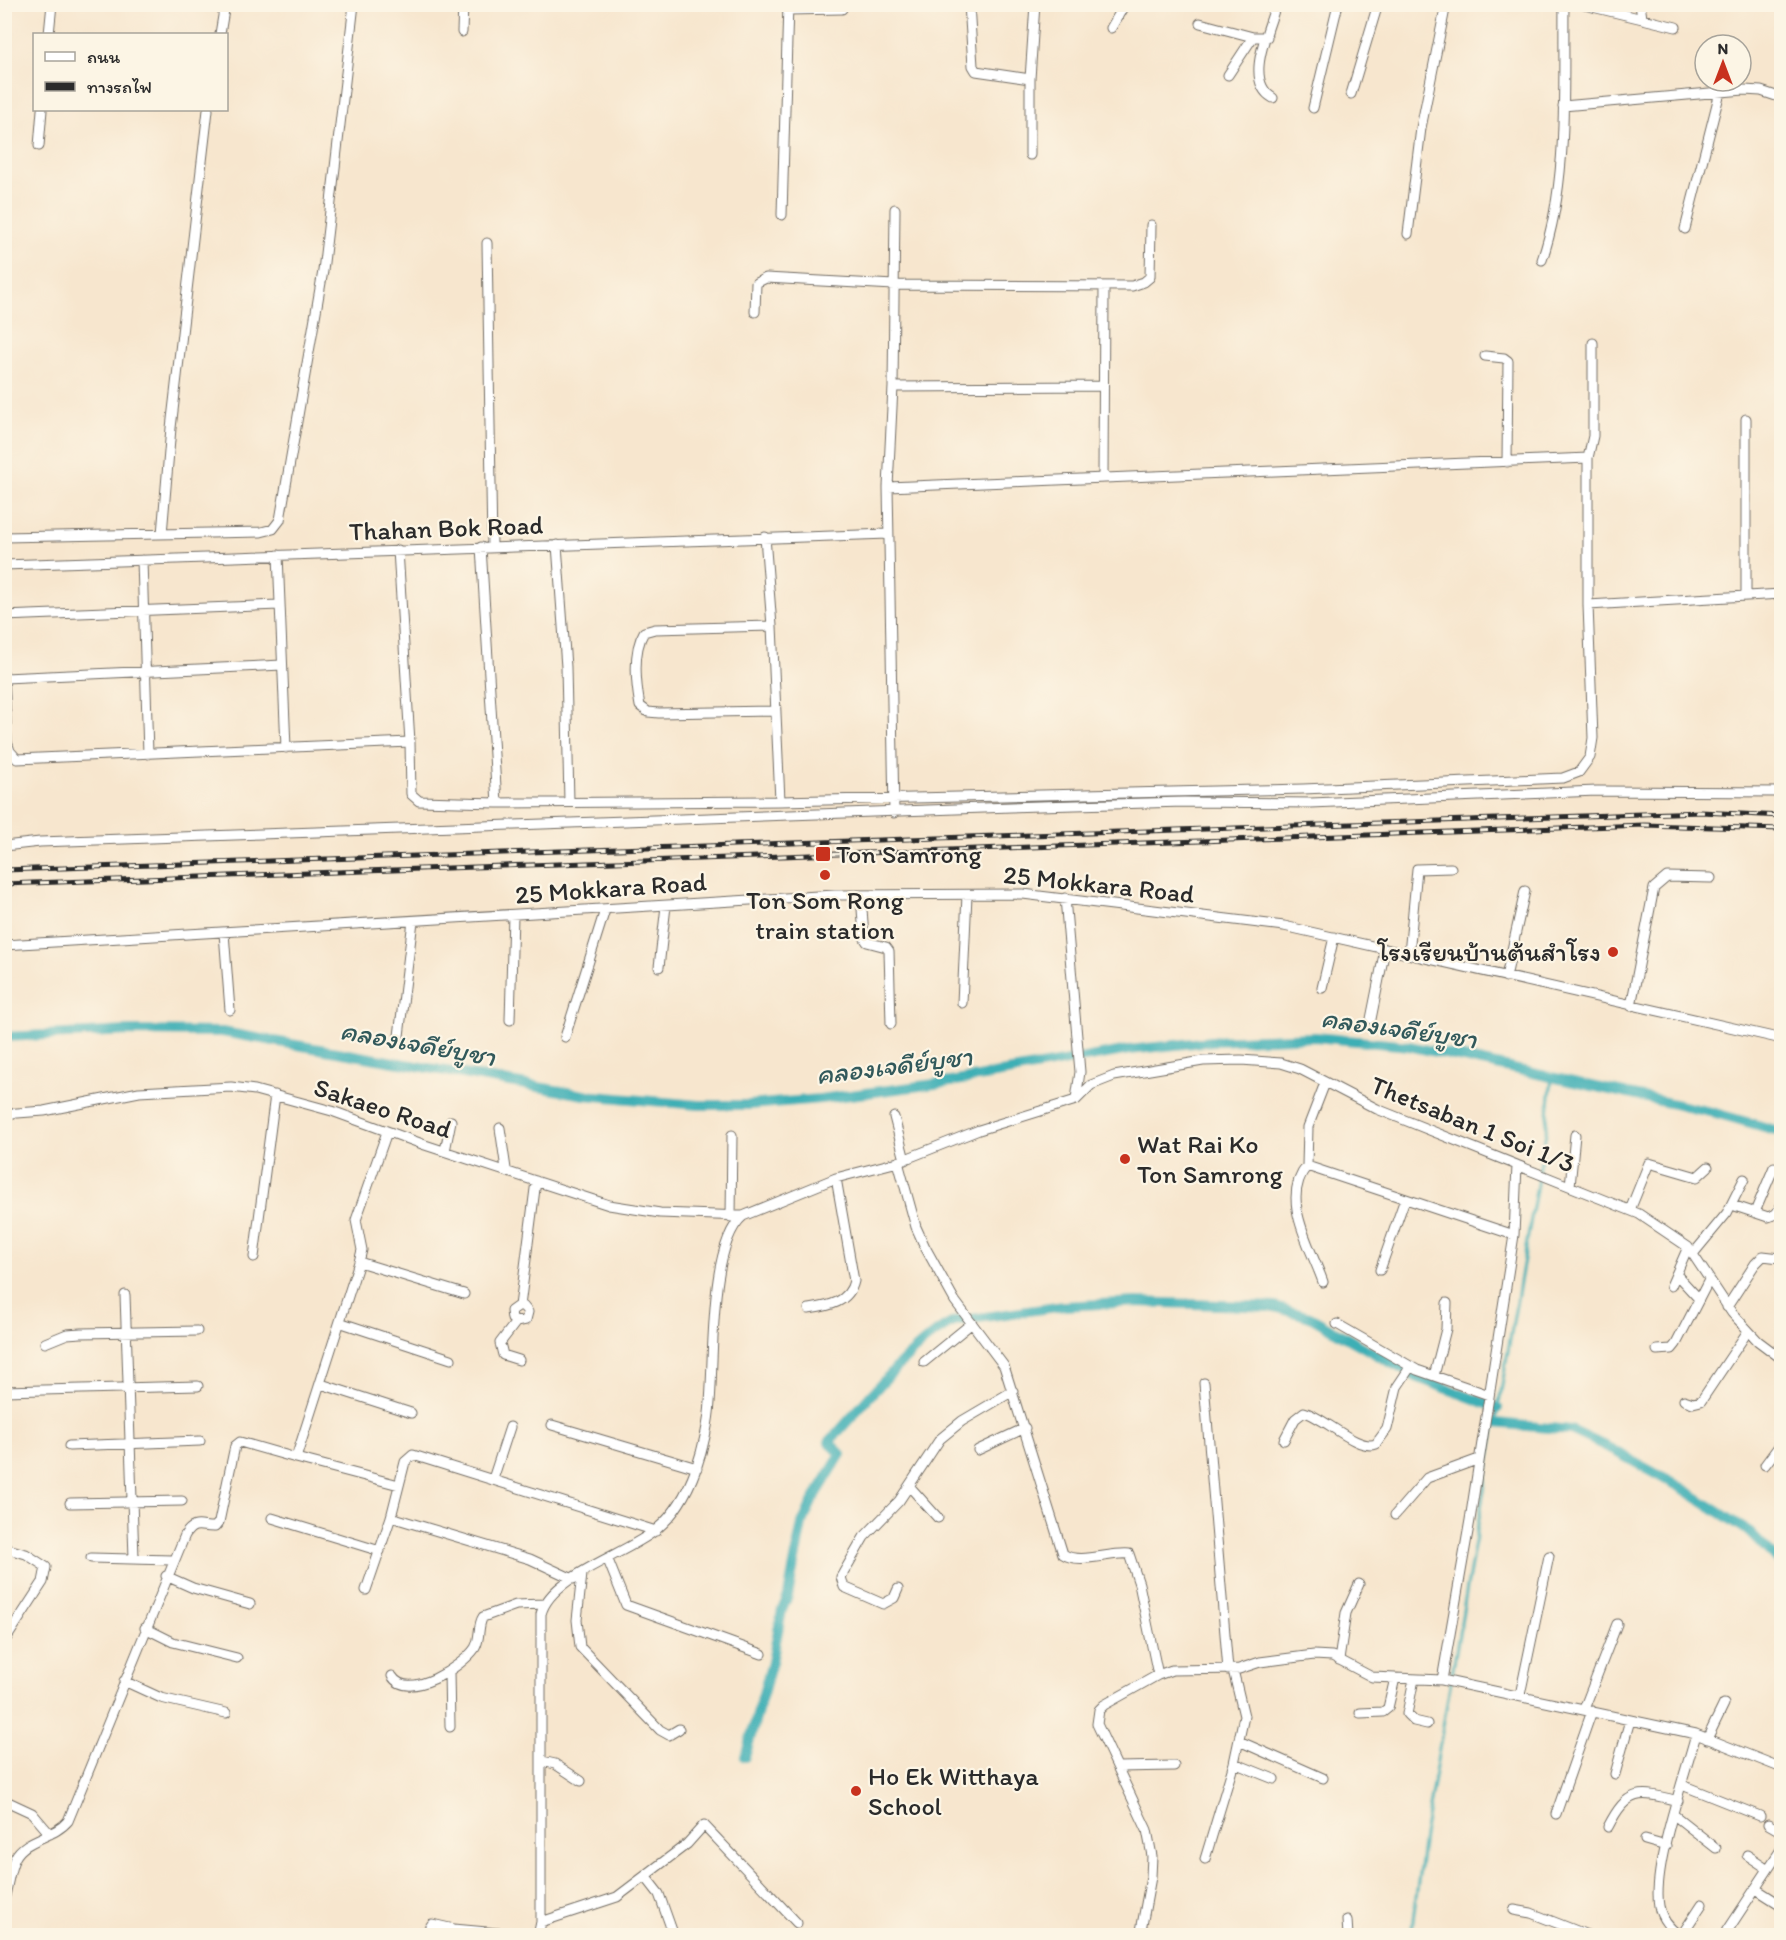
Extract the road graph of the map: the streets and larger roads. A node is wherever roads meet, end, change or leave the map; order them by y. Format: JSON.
{"nodes":[{"id":1,"x":52,"y":4,"type":"edge"},
{"id":2,"x":225,"y":4,"type":"edge"},
{"id":3,"x":354,"y":4,"type":"edge"},
{"id":4,"x":463,"y":4,"type":"edge"},
{"id":5,"x":969,"y":4,"type":"edge"},
{"id":6,"x":1035,"y":4,"type":"edge"},
{"id":7,"x":1125,"y":4,"type":"edge"},
{"id":8,"x":1276,"y":4,"type":"edge"},
{"id":9,"x":1338,"y":4,"type":"edge"},
{"id":10,"x":1378,"y":4,"type":"edge"},
{"id":11,"x":1446,"y":4,"type":"edge"},
{"id":12,"x":1564,"y":4,"type":"edge"},
{"id":13,"x":1581,"y":4,"type":"edge"},
{"id":14,"x":1640,"y":4,"type":"edge"},
{"id":15,"x":788,"y":7,"type":"edge"},
{"id":16,"x":842,"y":9,"type":"dead end"},
{"id":17,"x":1642,"y":18,"type":"junction"},
{"id":18,"x":1200,"y":24,"type":"dead end"},
{"id":19,"x":1676,"y":27,"type":"dead end"},
{"id":20,"x":1112,"y":28,"type":"dead end"},
{"id":21,"x":462,"y":32,"type":"dead end"},
{"id":22,"x":49,"y":33,"type":"edge"},
{"id":23,"x":220,"y":33,"type":"edge"},
{"id":24,"x":1253,"y":37,"type":"junction"},
{"id":25,"x":1267,"y":37,"type":"junction"},
{"id":26,"x":1228,"y":75,"type":"dead end"},
{"id":27,"x":1030,"y":79,"type":"junction"},
{"id":28,"x":1753,"y":91,"type":"edge"},
{"id":29,"x":1709,"y":93,"type":"edge"},
{"id":30,"x":1720,"y":93,"type":"edge"},
{"id":31,"x":1351,"y":94,"type":"dead end"},
{"id":32,"x":1273,"y":98,"type":"dead end"},
{"id":33,"x":1782,"y":99,"type":"edge"},
{"id":34,"x":1563,"y":106,"type":"junction"},
{"id":35,"x":1313,"y":108,"type":"dead end"},
{"id":36,"x":42,"y":111,"type":"edge"},
{"id":37,"x":208,"y":111,"type":"edge"},
{"id":38,"x":39,"y":146,"type":"dead end"},
{"id":39,"x":1030,"y":155,"type":"dead end"},
{"id":40,"x":896,"y":209,"type":"dead end"},
{"id":41,"x":782,"y":215,"type":"dead end"},
{"id":42,"x":1151,"y":225,"type":"dead end"},
{"id":43,"x":1684,"y":229,"type":"dead end"},
{"id":44,"x":1408,"y":234,"type":"dead end"},
{"id":45,"x":487,"y":243,"type":"dead end"},
{"id":46,"x":1542,"y":260,"type":"dead end"},
{"id":47,"x":894,"y":285,"type":"junction"},
{"id":48,"x":1104,"y":286,"type":"junction"},
{"id":49,"x":754,"y":312,"type":"dead end"},
{"id":50,"x":1593,"y":343,"type":"dead end"},
{"id":51,"x":1485,"y":356,"type":"dead end"},
{"id":52,"x":1103,"y":386,"type":"junction"},
{"id":53,"x":893,"y":387,"type":"junction"},
{"id":54,"x":1746,"y":419,"type":"dead end"},
{"id":55,"x":1588,"y":459,"type":"junction"},
{"id":56,"x":1507,"y":462,"type":"junction"},
{"id":57,"x":1103,"y":478,"type":"junction"},
{"id":58,"x":888,"y":487,"type":"junction"},
{"id":59,"x":162,"y":534,"type":"junction"},
{"id":60,"x":888,"y":534,"type":"junction"},
{"id":61,"x":4,"y":537,"type":"edge"},
{"id":62,"x":765,"y":537,"type":"junction"},
{"id":63,"x":557,"y":545,"type":"junction"},
{"id":64,"x":481,"y":547,"type":"junction"},
{"id":65,"x":492,"y":547,"type":"junction"},
{"id":66,"x":398,"y":550,"type":"junction"},
{"id":67,"x":278,"y":555,"type":"junction"},
{"id":68,"x":142,"y":560,"type":"junction"},
{"id":69,"x":4,"y":565,"type":"edge"},
{"id":70,"x":1782,"y":594,"type":"edge"},
{"id":71,"x":1746,"y":596,"type":"junction"},
{"id":72,"x":279,"y":605,"type":"junction"},
{"id":73,"x":1588,"y":605,"type":"junction"},
{"id":74,"x":144,"y":611,"type":"junction"},
{"id":75,"x":4,"y":616,"type":"edge"},
{"id":76,"x":772,"y":626,"type":"junction"},
{"id":77,"x":282,"y":665,"type":"junction"},
{"id":78,"x":146,"y":670,"type":"junction"},
{"id":79,"x":5,"y":676,"type":"edge"},
{"id":80,"x":776,"y":711,"type":"junction"},
{"id":81,"x":410,"y":742,"type":"junction"},
{"id":82,"x":286,"y":748,"type":"junction"},
{"id":83,"x":148,"y":754,"type":"junction"},
{"id":84,"x":1782,"y":793,"type":"edge"},
{"id":85,"x":895,"y":797,"type":"junction"},
{"id":86,"x":780,"y":801,"type":"junction"},
{"id":87,"x":569,"y":802,"type":"junction"},
{"id":88,"x":497,"y":803,"type":"junction"},
{"id":89,"x":894,"y":813,"type":"junction"},
{"id":90,"x":4,"y":846,"type":"edge"},
{"id":91,"x":1451,"y":868,"type":"dead end"},
{"id":92,"x":1711,"y":878,"type":"dead end"},
{"id":93,"x":1525,"y":891,"type":"dead end"},
{"id":94,"x":861,"y":895,"type":"junction"},
{"id":95,"x":967,"y":895,"type":"junction"},
{"id":96,"x":1065,"y":898,"type":"junction"},
{"id":97,"x":666,"y":906,"type":"junction"},
{"id":98,"x":605,"y":910,"type":"junction"},
{"id":99,"x":513,"y":915,"type":"junction"},
{"id":100,"x":413,"y":921,"type":"junction"},
{"id":101,"x":224,"y":933,"type":"junction"},
{"id":102,"x":1334,"y":937,"type":"junction"},
{"id":103,"x":4,"y":945,"type":"edge"},
{"id":104,"x":1385,"y":949,"type":"junction"},
{"id":105,"x":1409,"y":954,"type":"junction"},
{"id":106,"x":659,"y":967,"type":"dead end"},
{"id":107,"x":1506,"y":977,"type":"junction"},
{"id":108,"x":1322,"y":988,"type":"dead end"},
{"id":109,"x":962,"y":1003,"type":"dead end"},
{"id":110,"x":1631,"y":1006,"type":"junction"},
{"id":111,"x":230,"y":1010,"type":"dead end"},
{"id":112,"x":1371,"y":1019,"type":"dead end"},
{"id":113,"x":510,"y":1020,"type":"dead end"},
{"id":114,"x":891,"y":1024,"type":"dead end"},
{"id":115,"x":399,"y":1036,"type":"dead end"},
{"id":116,"x":565,"y":1037,"type":"dead end"},
{"id":117,"x":1782,"y":1039,"type":"edge"},
{"id":118,"x":1325,"y":1083,"type":"junction"},
{"id":119,"x":275,"y":1095,"type":"junction"},
{"id":120,"x":1076,"y":1100,"type":"junction"},
{"id":121,"x":4,"y":1113,"type":"edge"},
{"id":122,"x":894,"y":1118,"type":"dead end"},
{"id":123,"x":451,"y":1121,"type":"dead end"},
{"id":124,"x":500,"y":1128,"type":"dead end"},
{"id":125,"x":387,"y":1131,"type":"junction"},
{"id":126,"x":732,"y":1135,"type":"dead end"},
{"id":127,"x":1575,"y":1135,"type":"dead end"},
{"id":128,"x":445,"y":1151,"type":"junction"},
{"id":129,"x":901,"y":1161,"type":"junction"},
{"id":130,"x":1307,"y":1166,"type":"junction"},
{"id":131,"x":1522,"y":1166,"type":"junction"},
{"id":132,"x":1708,"y":1167,"type":"dead end"},
{"id":133,"x":1774,"y":1167,"type":"dead end"},
{"id":134,"x":506,"y":1169,"type":"junction"},
{"id":135,"x":836,"y":1178,"type":"junction"},
{"id":136,"x":1744,"y":1179,"type":"dead end"},
{"id":137,"x":536,"y":1180,"type":"junction"},
{"id":138,"x":1570,"y":1186,"type":"junction"},
{"id":139,"x":1405,"y":1199,"type":"junction"},
{"id":140,"x":1782,"y":1204,"type":"edge"},
{"id":141,"x":1732,"y":1205,"type":"junction"},
{"id":142,"x":1630,"y":1210,"type":"junction"},
{"id":143,"x":1755,"y":1212,"type":"junction"},
{"id":144,"x":731,"y":1216,"type":"junction"},
{"id":145,"x":743,"y":1216,"type":"junction"},
{"id":146,"x":1514,"y":1235,"type":"junction"},
{"id":147,"x":1691,"y":1251,"type":"junction"},
{"id":148,"x":254,"y":1257,"type":"dead end"},
{"id":149,"x":1780,"y":1258,"type":"edge"},
{"id":150,"x":359,"y":1262,"type":"junction"},
{"id":151,"x":1380,"y":1270,"type":"dead end"},
{"id":152,"x":1676,"y":1274,"type":"junction"},
{"id":153,"x":1708,"y":1280,"type":"junction"},
{"id":154,"x":1323,"y":1282,"type":"dead end"},
{"id":155,"x":1671,"y":1286,"type":"dead end"},
{"id":156,"x":464,"y":1294,"type":"dead end"},
{"id":157,"x":125,"y":1295,"type":"dead end"},
{"id":158,"x":1699,"y":1299,"type":"junction"},
{"id":159,"x":1447,"y":1303,"type":"dead end"},
{"id":160,"x":1727,"y":1307,"type":"junction"},
{"id":161,"x":809,"y":1309,"type":"dead end"},
{"id":162,"x":971,"y":1322,"type":"junction"},
{"id":163,"x":342,"y":1323,"type":"junction"},
{"id":164,"x":1337,"y":1324,"type":"dead end"},
{"id":165,"x":197,"y":1331,"type":"dead end"},
{"id":166,"x":1748,"y":1331,"type":"junction"},
{"id":167,"x":126,"y":1332,"type":"junction"},
{"id":168,"x":45,"y":1343,"type":"dead end"},
{"id":169,"x":1657,"y":1350,"type":"dead end"},
{"id":170,"x":451,"y":1359,"type":"dead end"},
{"id":171,"x":1782,"y":1359,"type":"edge"},
{"id":172,"x":519,"y":1360,"type":"dead end"},
{"id":173,"x":924,"y":1362,"type":"dead end"},
{"id":174,"x":1408,"y":1369,"type":"junction"},
{"id":175,"x":1434,"y":1376,"type":"junction"},
{"id":176,"x":1204,"y":1383,"type":"dead end"},
{"id":177,"x":321,"y":1384,"type":"junction"},
{"id":178,"x":198,"y":1386,"type":"dead end"},
{"id":179,"x":128,"y":1388,"type":"junction"},
{"id":180,"x":4,"y":1391,"type":"edge"},
{"id":181,"x":1013,"y":1391,"type":"junction"},
{"id":182,"x":1684,"y":1400,"type":"dead end"},
{"id":183,"x":1488,"y":1401,"type":"junction"},
{"id":184,"x":411,"y":1413,"type":"dead end"},
{"id":185,"x":552,"y":1425,"type":"dead end"},
{"id":186,"x":510,"y":1427,"type":"dead end"},
{"id":187,"x":1025,"y":1428,"type":"junction"},
{"id":188,"x":1284,"y":1440,"type":"dead end"},
{"id":189,"x":200,"y":1441,"type":"dead end"},
{"id":190,"x":1782,"y":1442,"type":"edge"},
{"id":191,"x":130,"y":1444,"type":"junction"},
{"id":192,"x":69,"y":1446,"type":"dead end"},
{"id":193,"x":978,"y":1450,"type":"dead end"},
{"id":194,"x":296,"y":1458,"type":"junction"},
{"id":195,"x":1479,"y":1459,"type":"junction"},
{"id":196,"x":1765,"y":1465,"type":"dead end"},
{"id":197,"x":697,"y":1468,"type":"junction"},
{"id":198,"x":493,"y":1479,"type":"junction"},
{"id":199,"x":399,"y":1485,"type":"junction"},
{"id":200,"x":910,"y":1487,"type":"junction"},
{"id":201,"x":182,"y":1501,"type":"dead end"},
{"id":202,"x":70,"y":1503,"type":"dead end"},
{"id":203,"x":132,"y":1503,"type":"junction"},
{"id":204,"x":1395,"y":1515,"type":"dead end"},
{"id":205,"x":391,"y":1517,"type":"junction"},
{"id":206,"x":272,"y":1518,"type":"dead end"},
{"id":207,"x":938,"y":1518,"type":"dead end"},
{"id":208,"x":656,"y":1531,"type":"junction"},
{"id":209,"x":4,"y":1548,"type":"edge"},
{"id":210,"x":380,"y":1551,"type":"junction"},
{"id":211,"x":1549,"y":1556,"type":"dead end"},
{"id":212,"x":91,"y":1558,"type":"dead end"},
{"id":213,"x":134,"y":1558,"type":"junction"},
{"id":214,"x":172,"y":1560,"type":"junction"},
{"id":215,"x":608,"y":1560,"type":"junction"},
{"id":216,"x":166,"y":1576,"type":"junction"},
{"id":217,"x":577,"y":1577,"type":"junction"},
{"id":218,"x":1359,"y":1584,"type":"dead end"},
{"id":219,"x":898,"y":1589,"type":"dead end"},
{"id":220,"x":366,"y":1590,"type":"dead end"},
{"id":221,"x":250,"y":1604,"type":"dead end"},
{"id":222,"x":544,"y":1604,"type":"junction"},
{"id":223,"x":1617,"y":1624,"type":"dead end"},
{"id":224,"x":145,"y":1628,"type":"junction"},
{"id":225,"x":4,"y":1642,"type":"edge"},
{"id":226,"x":762,"y":1654,"type":"dead end"},
{"id":227,"x":237,"y":1658,"type":"dead end"},
{"id":228,"x":1339,"y":1660,"type":"junction"},
{"id":229,"x":1231,"y":1670,"type":"junction"},
{"id":230,"x":449,"y":1672,"type":"junction"},
{"id":231,"x":1158,"y":1675,"type":"junction"},
{"id":232,"x":392,"y":1676,"type":"dead end"},
{"id":233,"x":1395,"y":1678,"type":"junction"},
{"id":234,"x":1414,"y":1678,"type":"junction"},
{"id":235,"x":1443,"y":1680,"type":"junction"},
{"id":236,"x":124,"y":1681,"type":"junction"},
{"id":237,"x":1520,"y":1695,"type":"junction"},
{"id":238,"x":1724,"y":1704,"type":"dead end"},
{"id":239,"x":1588,"y":1710,"type":"junction"},
{"id":240,"x":226,"y":1713,"type":"dead end"},
{"id":241,"x":1360,"y":1713,"type":"dead end"},
{"id":242,"x":1630,"y":1720,"type":"junction"},
{"id":243,"x":1427,"y":1724,"type":"dead end"},
{"id":244,"x":450,"y":1727,"type":"dead end"},
{"id":245,"x":679,"y":1729,"type":"dead end"},
{"id":246,"x":1696,"y":1734,"type":"junction"},
{"id":247,"x":1707,"y":1739,"type":"junction"},
{"id":248,"x":1239,"y":1741,"type":"junction"},
{"id":249,"x":542,"y":1761,"type":"junction"},
{"id":250,"x":1234,"y":1763,"type":"junction"},
{"id":251,"x":1174,"y":1766,"type":"dead end"},
{"id":252,"x":1118,"y":1767,"type":"junction"},
{"id":253,"x":1782,"y":1768,"type":"edge"},
{"id":254,"x":1615,"y":1774,"type":"dead end"},
{"id":255,"x":1323,"y":1778,"type":"dead end"},
{"id":256,"x":1274,"y":1779,"type":"dead end"},
{"id":257,"x":581,"y":1781,"type":"dead end"},
{"id":258,"x":1682,"y":1785,"type":"junction"},
{"id":259,"x":4,"y":1800,"type":"edge"},
{"id":260,"x":1678,"y":1802,"type":"junction"},
{"id":261,"x":1556,"y":1814,"type":"dead end"},
{"id":262,"x":1674,"y":1815,"type":"junction"},
{"id":263,"x":1760,"y":1816,"type":"dead end"},
{"id":264,"x":1768,"y":1824,"type":"dead end"},
{"id":265,"x":1608,"y":1827,"type":"dead end"},
{"id":266,"x":1782,"y":1832,"type":"edge"},
{"id":267,"x":50,"y":1834,"type":"junction"},
{"id":268,"x":1646,"y":1840,"type":"dead end"},
{"id":269,"x":1666,"y":1846,"type":"junction"},
{"id":270,"x":1716,"y":1848,"type":"dead end"},
{"id":271,"x":1782,"y":1848,"type":"edge"},
{"id":272,"x":1747,"y":1855,"type":"dead end"},
{"id":273,"x":1205,"y":1859,"type":"dead end"},
{"id":274,"x":1768,"y":1869,"type":"junction"},
{"id":275,"x":645,"y":1876,"type":"junction"},
{"id":276,"x":1756,"y":1889,"type":"junction"},
{"id":277,"x":4,"y":1899,"type":"edge"},
{"id":278,"x":1778,"y":1903,"type":"dead end"},
{"id":279,"x":1702,"y":1904,"type":"dead end"},
{"id":280,"x":1514,"y":1910,"type":"dead end"},
{"id":281,"x":1347,"y":1920,"type":"dead end"},
{"id":282,"x":541,"y":1922,"type":"junction"},
{"id":283,"x":797,"y":1923,"type":"dead end"},
{"id":284,"x":424,"y":1935,"type":"edge"},
{"id":285,"x":531,"y":1935,"type":"edge"},
{"id":286,"x":538,"y":1935,"type":"edge"},
{"id":287,"x":674,"y":1935,"type":"edge"},
{"id":288,"x":1140,"y":1935,"type":"edge"},
{"id":289,"x":1348,"y":1935,"type":"edge"},
{"id":290,"x":1590,"y":1935,"type":"edge"},
{"id":291,"x":1677,"y":1935,"type":"edge"},
{"id":292,"x":1724,"y":1935,"type":"edge"}],
"edges":[{"from":1,"to":22,"type":"street"},
{"from":2,"to":23,"type":"street"},
{"from":3,"to":59,"type":"street"},
{"from":4,"to":21,"type":"street"},
{"from":5,"to":27,"type":"street"},
{"from":6,"to":27,"type":"street"},
{"from":7,"to":20,"type":"street"},
{"from":8,"to":25,"type":"street"},
{"from":9,"to":35,"type":"street"},
{"from":10,"to":31,"type":"street"},
{"from":11,"to":44,"type":"street"},
{"from":12,"to":34,"type":"street"},
{"from":13,"to":17,"type":"street"},
{"from":14,"to":17,"type":"street"},
{"from":15,"to":16,"type":"street"},
{"from":15,"to":41,"type":"street"},
{"from":17,"to":19,"type":"street"},
{"from":18,"to":24,"type":"street"},
{"from":24,"to":25,"type":"street"},
{"from":24,"to":26,"type":"street"},
{"from":25,"to":32,"type":"street"},
{"from":27,"to":39,"type":"street"},
{"from":28,"to":33,"type":"street"},
{"from":29,"to":34,"type":"street"},
{"from":30,"to":43,"type":"street"},
{"from":34,"to":46,"type":"street"},
{"from":36,"to":38,"type":"street"},
{"from":37,"to":59,"type":"street"},
{"from":40,"to":47,"type":"street"},
{"from":42,"to":48,"type":"street"},
{"from":45,"to":65,"type":"street"},
{"from":47,"to":48,"type":"street"},
{"from":47,"to":49,"type":"street"},
{"from":47,"to":53,"type":"street"},
{"from":48,"to":52,"type":"street"},
{"from":50,"to":55,"type":"street"},
{"from":51,"to":56,"type":"street"},
{"from":52,"to":53,"type":"street"},
{"from":52,"to":57,"type":"street"},
{"from":53,"to":58,"type":"street"},
{"from":54,"to":71,"type":"street"},
{"from":55,"to":56,"type":"street"},
{"from":55,"to":73,"type":"street"},
{"from":56,"to":57,"type":"street"},
{"from":57,"to":58,"type":"street"},
{"from":58,"to":60,"type":"street"},
{"from":59,"to":61,"type":"street"},
{"from":60,"to":62,"type":"street","name":"Thahan Bok Road"},
{"from":60,"to":85,"type":"street"},
{"from":62,"to":63,"type":"street","name":"Thahan Bok Road"},
{"from":62,"to":76,"type":"street"},
{"from":63,"to":65,"type":"street","name":"Thahan Bok Road"},
{"from":63,"to":87,"type":"street"},
{"from":64,"to":65,"type":"street","name":"Thahan Bok Road"},
{"from":64,"to":66,"type":"street","name":"Thahan Bok Road"},
{"from":64,"to":88,"type":"street"},
{"from":66,"to":67,"type":"street","name":"Thahan Bok Road"},
{"from":66,"to":81,"type":"street"},
{"from":67,"to":68,"type":"street","name":"Thahan Bok Road"},
{"from":67,"to":72,"type":"street"},
{"from":68,"to":69,"type":"street","name":"Thahan Bok Road"},
{"from":68,"to":74,"type":"street"},
{"from":70,"to":71,"type":"street"},
{"from":71,"to":73,"type":"street"},
{"from":72,"to":74,"type":"street"},
{"from":72,"to":77,"type":"street"},
{"from":73,"to":85,"type":"street"},
{"from":74,"to":75,"type":"street"},
{"from":74,"to":78,"type":"street"},
{"from":76,"to":80,"type":"street"},
{"from":76,"to":80,"type":"street"},
{"from":77,"to":78,"type":"street"},
{"from":77,"to":82,"type":"street"},
{"from":78,"to":79,"type":"street"},
{"from":78,"to":83,"type":"street"},
{"from":79,"to":83,"type":"street"},
{"from":80,"to":86,"type":"street"},
{"from":81,"to":82,"type":"street"},
{"from":81,"to":88,"type":"street"},
{"from":82,"to":83,"type":"street"},
{"from":84,"to":89,"type":"street"},
{"from":85,"to":86,"type":"street"},
{"from":85,"to":89,"type":"street"},
{"from":86,"to":87,"type":"street"},
{"from":87,"to":88,"type":"street"},
{"from":89,"to":90,"type":"street"},
{"from":91,"to":105,"type":"street"},
{"from":92,"to":110,"type":"street"},
{"from":93,"to":107,"type":"street"},
{"from":94,"to":95,"type":"street","name":"25 Mokkara Road"},
{"from":94,"to":97,"type":"street","name":"25 Mokkara Road"},
{"from":94,"to":114,"type":"street"},
{"from":95,"to":96,"type":"street","name":"25 Mokkara Road"},
{"from":95,"to":109,"type":"street"},
{"from":96,"to":102,"type":"street","name":"25 Mokkara Road"},
{"from":96,"to":120,"type":"street"},
{"from":97,"to":98,"type":"street","name":"25 Mokkara Road"},
{"from":97,"to":106,"type":"street"},
{"from":98,"to":99,"type":"street","name":"25 Mokkara Road"},
{"from":98,"to":116,"type":"street"},
{"from":99,"to":100,"type":"street","name":"25 Mokkara Road"},
{"from":99,"to":113,"type":"street"},
{"from":100,"to":101,"type":"street","name":"25 Mokkara Road"},
{"from":100,"to":115,"type":"street"},
{"from":101,"to":103,"type":"street","name":"25 Mokkara Road"},
{"from":101,"to":111,"type":"street"},
{"from":102,"to":104,"type":"street","name":"25 Mokkara Road"},
{"from":102,"to":108,"type":"street"},
{"from":104,"to":105,"type":"street","name":"25 Mokkara Road"},
{"from":104,"to":112,"type":"street"},
{"from":105,"to":107,"type":"street","name":"25 Mokkara Road"},
{"from":107,"to":110,"type":"street","name":"25 Mokkara Road"},
{"from":110,"to":117,"type":"street","name":"25 Mokkara Road"},
{"from":118,"to":120,"type":"street","name":"Thetsaban 1 Soi 1/3"},
{"from":118,"to":130,"type":"street"},
{"from":118,"to":131,"type":"street","name":"Thetsaban 1 Soi 1/3"},
{"from":119,"to":121,"type":"street","name":"Sakaeo Road"},
{"from":119,"to":125,"type":"street","name":"Sakaeo Road"},
{"from":119,"to":148,"type":"street"},
{"from":120,"to":129,"type":"street"},
{"from":122,"to":129,"type":"street"},
{"from":123,"to":128,"type":"street"},
{"from":124,"to":134,"type":"street"},
{"from":125,"to":128,"type":"street","name":"Sakaeo Road"},
{"from":125,"to":150,"type":"street"},
{"from":126,"to":144,"type":"street"},
{"from":127,"to":138,"type":"street"},
{"from":128,"to":134,"type":"street","name":"Sakaeo Road"},
{"from":129,"to":135,"type":"street"},
{"from":129,"to":162,"type":"street"},
{"from":130,"to":139,"type":"street"},
{"from":130,"to":154,"type":"street"},
{"from":131,"to":138,"type":"street","name":"Thetsaban 1 Soi 1/3"},
{"from":131,"to":146,"type":"street"},
{"from":132,"to":142,"type":"street"},
{"from":133,"to":143,"type":"street"},
{"from":134,"to":137,"type":"street","name":"Sakaeo Road"},
{"from":135,"to":145,"type":"street"},
{"from":135,"to":161,"type":"street"},
{"from":136,"to":141,"type":"street"},
{"from":137,"to":144,"type":"street","name":"Sakaeo Road"},
{"from":137,"to":172,"type":"street"},
{"from":138,"to":142,"type":"street","name":"Thetsaban 1 Soi 1/3"},
{"from":139,"to":146,"type":"street"},
{"from":139,"to":151,"type":"street"},
{"from":140,"to":143,"type":"street"},
{"from":141,"to":143,"type":"street"},
{"from":141,"to":147,"type":"street"},
{"from":142,"to":147,"type":"street","name":"Thetsaban 1 Soi 1/3"},
{"from":144,"to":145,"type":"street","name":"Sakaeo Road"},
{"from":145,"to":197,"type":"street"},
{"from":146,"to":183,"type":"street"},
{"from":147,"to":152,"type":"street"},
{"from":147,"to":153,"type":"street","name":"Thetsaban 1 Soi 1/3"},
{"from":149,"to":160,"type":"street"},
{"from":150,"to":156,"type":"street"},
{"from":150,"to":163,"type":"street"},
{"from":152,"to":155,"type":"street"},
{"from":152,"to":158,"type":"street"},
{"from":153,"to":158,"type":"street"},
{"from":153,"to":160,"type":"street","name":"Thetsaban 1 Soi 1/3"},
{"from":157,"to":167,"type":"street"},
{"from":158,"to":169,"type":"street"},
{"from":159,"to":175,"type":"street"},
{"from":160,"to":166,"type":"street","name":"Thetsaban 1 Soi 1/3"},
{"from":162,"to":173,"type":"street"},
{"from":162,"to":181,"type":"street"},
{"from":163,"to":170,"type":"street"},
{"from":163,"to":177,"type":"street"},
{"from":164,"to":174,"type":"street"},
{"from":165,"to":167,"type":"street"},
{"from":166,"to":171,"type":"street","name":"Thetsaban 1 Soi 1/3"},
{"from":166,"to":182,"type":"street"},
{"from":167,"to":168,"type":"street"},
{"from":167,"to":179,"type":"street"},
{"from":174,"to":175,"type":"street"},
{"from":174,"to":188,"type":"street"},
{"from":175,"to":183,"type":"street"},
{"from":176,"to":229,"type":"street"},
{"from":177,"to":184,"type":"street"},
{"from":177,"to":194,"type":"street"},
{"from":178,"to":179,"type":"street"},
{"from":179,"to":180,"type":"street"},
{"from":179,"to":191,"type":"street"},
{"from":181,"to":187,"type":"street"},
{"from":181,"to":200,"type":"street"},
{"from":183,"to":195,"type":"street"},
{"from":185,"to":197,"type":"street"},
{"from":186,"to":198,"type":"street"},
{"from":187,"to":193,"type":"street"},
{"from":187,"to":231,"type":"street"},
{"from":189,"to":191,"type":"street"},
{"from":190,"to":196,"type":"street"},
{"from":191,"to":192,"type":"street"},
{"from":191,"to":203,"type":"street"},
{"from":194,"to":199,"type":"street"},
{"from":194,"to":214,"type":"street"},
{"from":195,"to":204,"type":"street"},
{"from":195,"to":235,"type":"street"},
{"from":197,"to":208,"type":"street"},
{"from":198,"to":199,"type":"street"},
{"from":198,"to":208,"type":"street"},
{"from":199,"to":205,"type":"street"},
{"from":200,"to":207,"type":"street"},
{"from":200,"to":219,"type":"street"},
{"from":201,"to":203,"type":"street"},
{"from":202,"to":203,"type":"street"},
{"from":203,"to":213,"type":"street"},
{"from":205,"to":210,"type":"street"},
{"from":205,"to":217,"type":"street"},
{"from":206,"to":210,"type":"street"},
{"from":208,"to":215,"type":"street"},
{"from":209,"to":225,"type":"street"},
{"from":210,"to":220,"type":"street"},
{"from":211,"to":237,"type":"street"},
{"from":212,"to":213,"type":"street"},
{"from":213,"to":214,"type":"street"},
{"from":214,"to":216,"type":"street"},
{"from":215,"to":217,"type":"street"},
{"from":215,"to":226,"type":"street"},
{"from":216,"to":221,"type":"street"},
{"from":216,"to":224,"type":"street"},
{"from":217,"to":222,"type":"street"},
{"from":217,"to":245,"type":"street"},
{"from":218,"to":228,"type":"street"},
{"from":222,"to":230,"type":"street"},
{"from":222,"to":249,"type":"street"},
{"from":223,"to":239,"type":"street"},
{"from":224,"to":227,"type":"street"},
{"from":224,"to":236,"type":"street"},
{"from":228,"to":229,"type":"street"},
{"from":228,"to":233,"type":"street"},
{"from":229,"to":231,"type":"street"},
{"from":229,"to":248,"type":"street"},
{"from":230,"to":232,"type":"street"},
{"from":230,"to":244,"type":"street"},
{"from":231,"to":252,"type":"street"},
{"from":233,"to":234,"type":"street"},
{"from":233,"to":241,"type":"street"},
{"from":234,"to":235,"type":"street"},
{"from":234,"to":243,"type":"street"},
{"from":235,"to":237,"type":"street"},
{"from":236,"to":240,"type":"street"},
{"from":236,"to":267,"type":"street"},
{"from":237,"to":239,"type":"street"},
{"from":238,"to":247,"type":"street"},
{"from":239,"to":242,"type":"street"},
{"from":239,"to":261,"type":"street"},
{"from":242,"to":246,"type":"street"},
{"from":242,"to":254,"type":"street"},
{"from":246,"to":247,"type":"street"},
{"from":246,"to":258,"type":"street"},
{"from":247,"to":253,"type":"street"},
{"from":248,"to":250,"type":"street"},
{"from":248,"to":255,"type":"street"},
{"from":249,"to":257,"type":"street"},
{"from":249,"to":282,"type":"street"},
{"from":250,"to":256,"type":"street"},
{"from":250,"to":273,"type":"street"},
{"from":251,"to":252,"type":"street"},
{"from":252,"to":288,"type":"street"},
{"from":258,"to":260,"type":"street"},
{"from":258,"to":263,"type":"street"},
{"from":259,"to":267,"type":"street"},
{"from":260,"to":262,"type":"street"},
{"from":260,"to":265,"type":"street"},
{"from":262,"to":269,"type":"street"},
{"from":262,"to":270,"type":"street"},
{"from":264,"to":266,"type":"street"},
{"from":267,"to":277,"type":"street"},
{"from":268,"to":269,"type":"street"},
{"from":269,"to":291,"type":"street"},
{"from":271,"to":274,"type":"street"},
{"from":272,"to":274,"type":"street"},
{"from":274,"to":276,"type":"street"},
{"from":275,"to":282,"type":"street"},
{"from":275,"to":283,"type":"street"},
{"from":275,"to":287,"type":"street"},
{"from":276,"to":278,"type":"street"},
{"from":276,"to":292,"type":"street"},
{"from":279,"to":291,"type":"street"},
{"from":280,"to":290,"type":"street"},
{"from":281,"to":289,"type":"street"},
{"from":282,"to":286,"type":"street"},
{"from":284,"to":285,"type":"street"}]}
